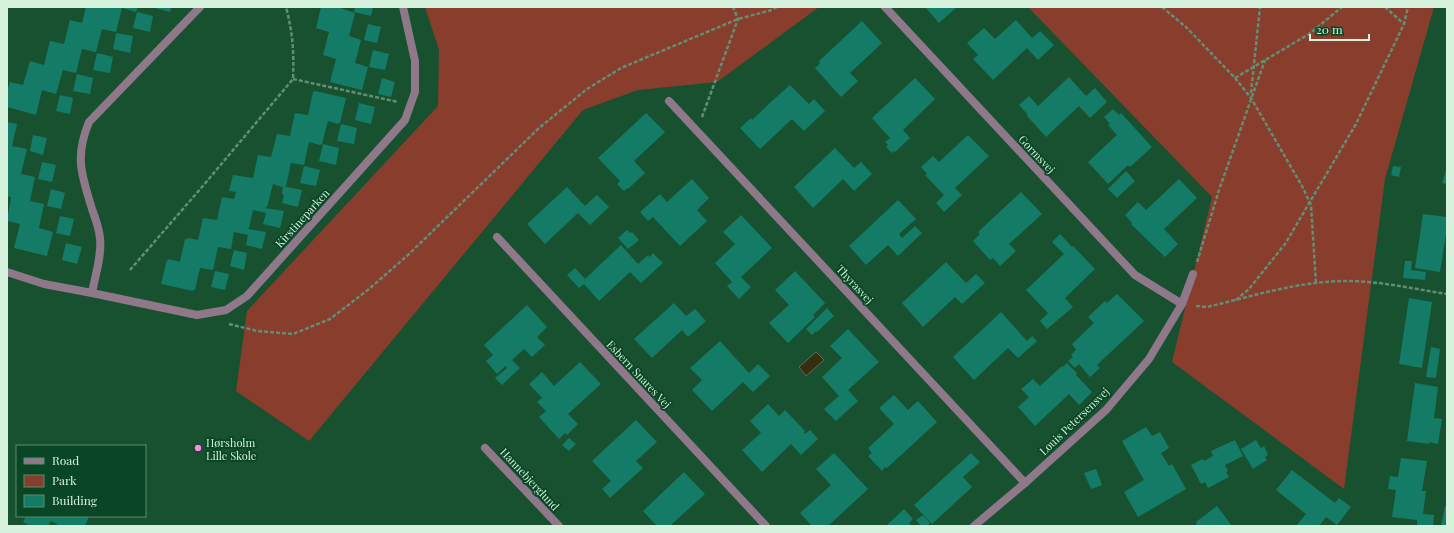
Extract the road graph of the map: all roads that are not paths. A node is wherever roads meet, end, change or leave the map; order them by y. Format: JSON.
{"nodes":[{"id":1,"x":200,"y":7,"type":"edge"},
{"id":2,"x":403,"y":7,"type":"edge"},
{"id":3,"x":885,"y":7,"type":"edge"},
{"id":4,"x":669,"y":101,"type":"dead end"},
{"id":5,"x":497,"y":237,"type":"dead end"},
{"id":6,"x":7,"y":272,"type":"edge"},
{"id":7,"x":1193,"y":274,"type":"road end"},
{"id":8,"x":92,"y":293,"type":"junction"},
{"id":9,"x":1182,"y":304,"type":"junction"},
{"id":10,"x":485,"y":448,"type":"dead end"},
{"id":11,"x":1025,"y":482,"type":"junction"},
{"id":12,"x":559,"y":526,"type":"edge"},
{"id":13,"x":766,"y":526,"type":"edge"},
{"id":14,"x":974,"y":526,"type":"edge"}],
"edges":[{"from":1,"to":8,"type":"street"},
{"from":2,"to":8,"type":"street","name":"Kirstineparken"},
{"from":3,"to":9,"type":"street","name":"Gormsvej"},
{"from":4,"to":11,"type":"street","name":"Thyrasvej"},
{"from":5,"to":13,"type":"street","name":"Esbern Snares Vej"},
{"from":6,"to":8,"type":"street","name":"Kirstineparken"},
{"from":7,"to":9,"type":"street","name":"Louis Petersensvej"},
{"from":9,"to":11,"type":"street","name":"Louis Petersensvej"},
{"from":10,"to":12,"type":"street","name":"Hannebjerglund"},
{"from":11,"to":14,"type":"street","name":"Louis Petersensvej"}]}
